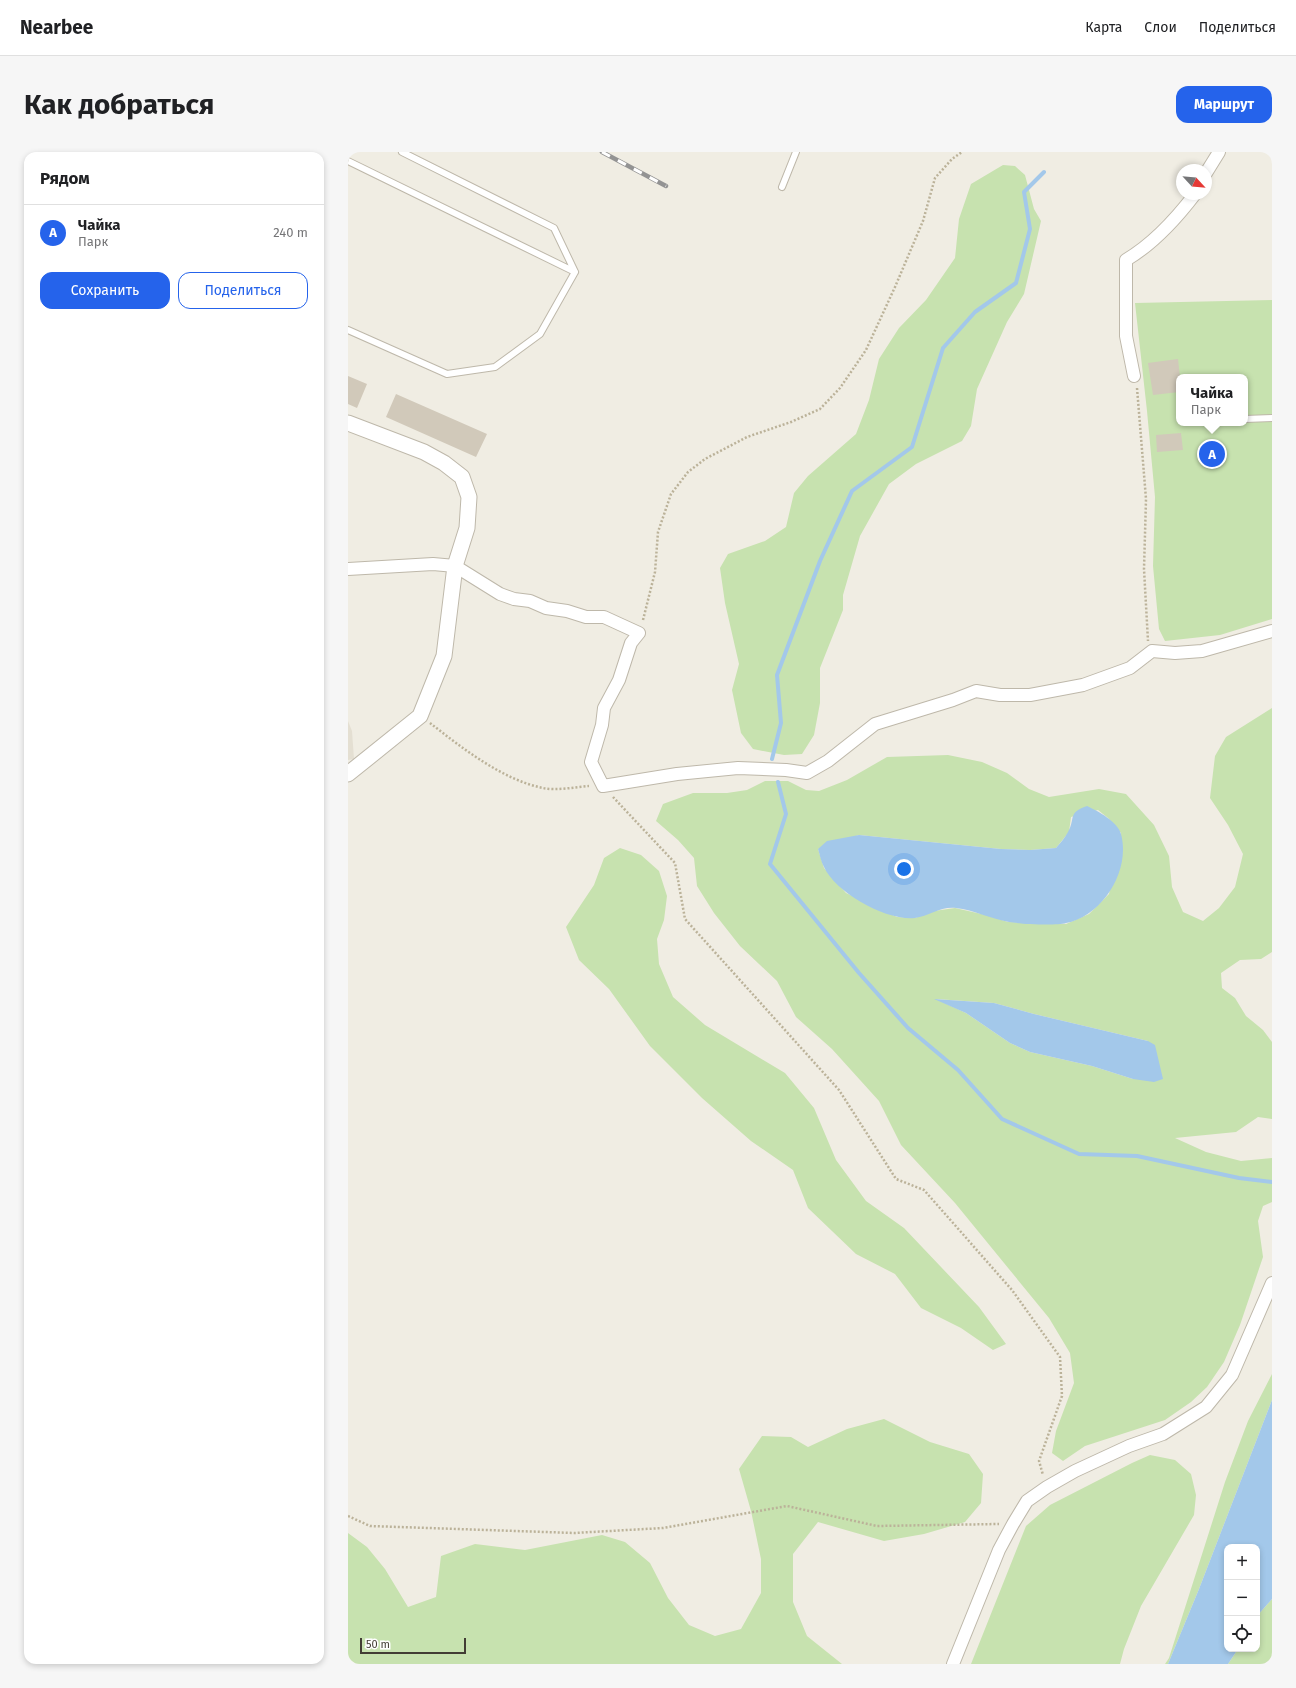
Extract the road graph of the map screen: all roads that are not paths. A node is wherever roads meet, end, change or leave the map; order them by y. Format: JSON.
{"nodes":[{"id":1,"x":402,"y":152,"type":"edge"},
{"id":2,"x":796,"y":152,"type":"edge"},
{"id":3,"x":1219,"y":152,"type":"edge"},
{"id":4,"x":348,"y":161,"type":"edge"},
{"id":5,"x":1212,"y":164,"type":"edge"},
{"id":6,"x":782,"y":187,"type":"dead end"},
{"id":7,"x":1190,"y":200,"type":"edge"},
{"id":8,"x":575,"y":272,"type":"junction"},
{"id":9,"x":348,"y":330,"type":"edge"},
{"id":10,"x":1134,"y":376,"type":"road end"},
{"id":11,"x":1272,"y":418,"type":"edge"},
{"id":12,"x":1248,"y":419,"type":"edge"},
{"id":13,"x":348,"y":423,"type":"edge"},
{"id":14,"x":455,"y":566,"type":"junction"},
{"id":15,"x":348,"y":569,"type":"edge"},
{"id":16,"x":1272,"y":631,"type":"edge"},
{"id":17,"x":348,"y":774,"type":"edge"},
{"id":18,"x":1272,"y":1283,"type":"edge"},
{"id":19,"x":953,"y":1664,"type":"edge"}],
"edges":[{"from":1,"to":8,"type":"lane"},
{"from":2,"to":6,"type":"lane"},
{"from":3,"to":5,"type":"street"},
{"from":4,"to":8,"type":"lane"},
{"from":7,"to":10,"type":"street"},
{"from":8,"to":9,"type":"lane"},
{"from":11,"to":12,"type":"lane"},
{"from":13,"to":14,"type":"street"},
{"from":14,"to":15,"type":"street"},
{"from":14,"to":16,"type":"street"},
{"from":14,"to":17,"type":"street"},
{"from":18,"to":19,"type":"street"}]}
